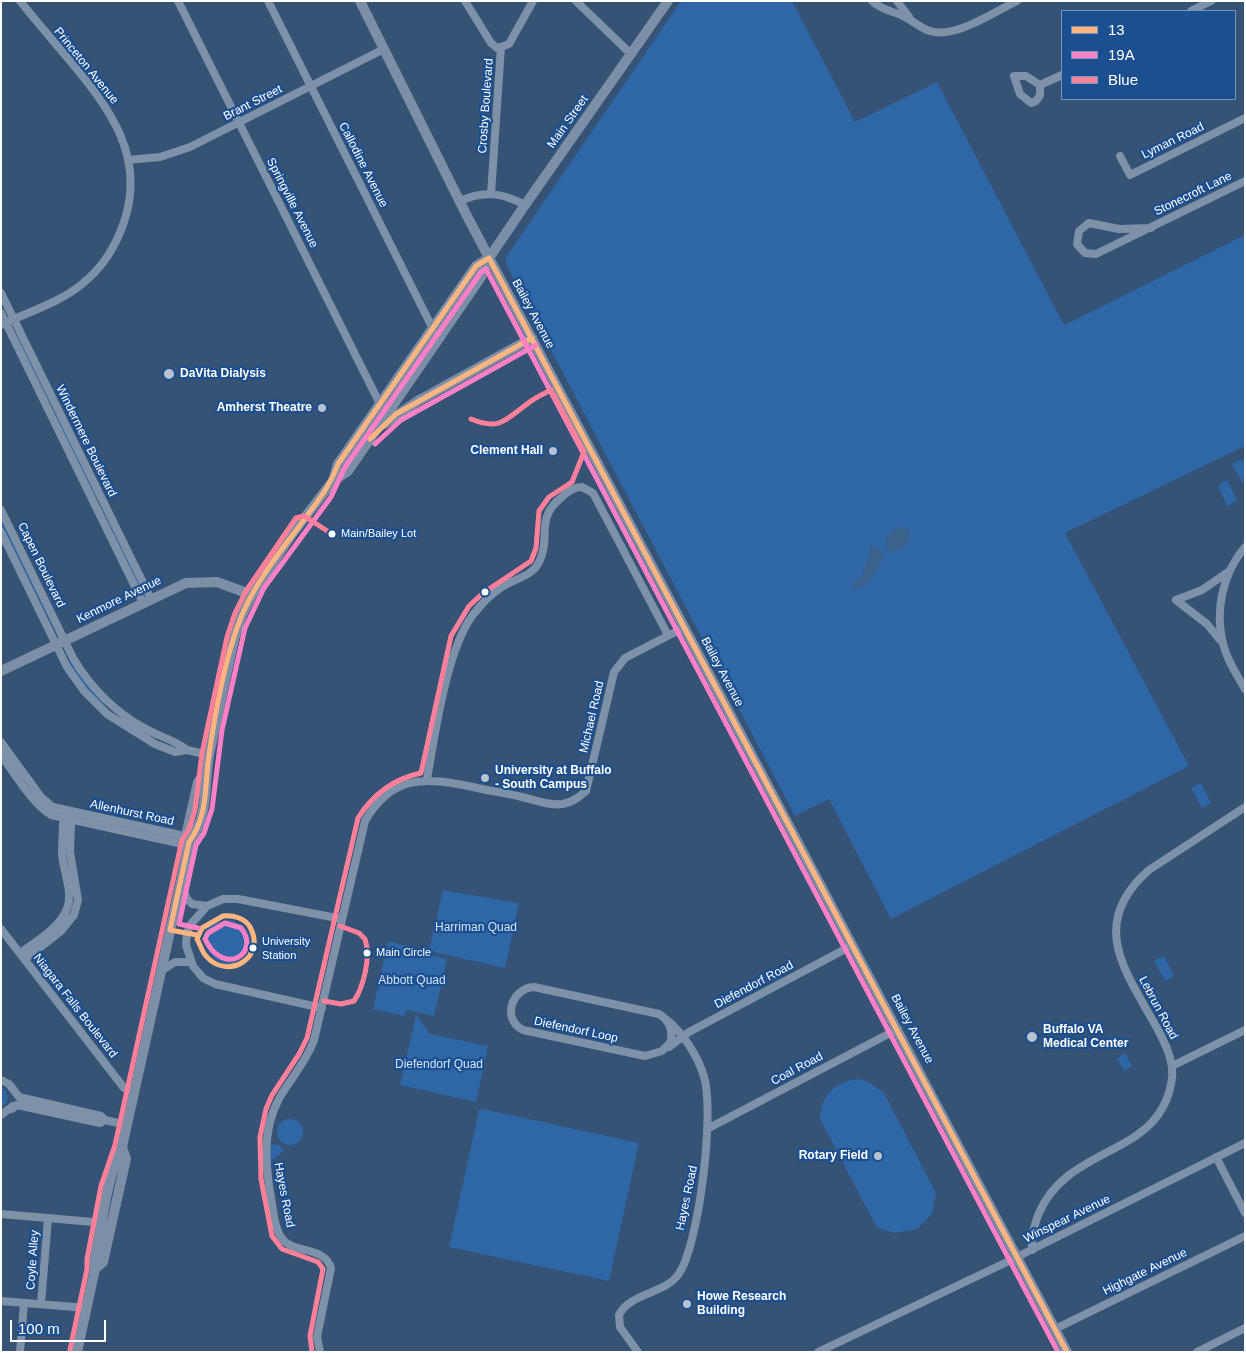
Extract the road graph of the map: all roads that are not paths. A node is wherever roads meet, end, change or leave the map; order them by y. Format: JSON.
{"nodes":[{"id":1,"x":20,"y":1,"type":"edge"},
{"id":2,"x":178,"y":1,"type":"edge"},
{"id":3,"x":268,"y":1,"type":"edge"},
{"id":4,"x":360,"y":1,"type":"edge"},
{"id":5,"x":465,"y":1,"type":"edge"},
{"id":6,"x":533,"y":1,"type":"edge"},
{"id":7,"x":576,"y":1,"type":"edge"},
{"id":8,"x":668,"y":1,"type":"edge"},
{"id":9,"x":872,"y":1,"type":"edge"},
{"id":10,"x":897,"y":1,"type":"edge"},
{"id":11,"x":1016,"y":1,"type":"edge"},
{"id":12,"x":1211,"y":1,"type":"edge"},
{"id":13,"x":1193,"y":10,"type":"edge"},
{"id":14,"x":912,"y":20,"type":"junction"},
{"id":15,"x":501,"y":47,"type":"junction"},
{"id":16,"x":384,"y":49,"type":"junction"},
{"id":17,"x":631,"y":54,"type":"junction"},
{"id":18,"x":1061,"y":75,"type":"edge"},
{"id":19,"x":1040,"y":85,"type":"dead end"},
{"id":20,"x":310,"y":86,"type":"junction"},
{"id":21,"x":1245,"y":118,"type":"edge"},
{"id":22,"x":239,"y":123,"type":"junction"},
{"id":23,"x":1120,"y":156,"type":"dead end"},
{"id":24,"x":128,"y":160,"type":"junction"},
{"id":25,"x":1245,"y":181,"type":"edge"},
{"id":26,"x":491,"y":194,"type":"junction"},
{"id":27,"x":460,"y":201,"type":"junction"},
{"id":28,"x":525,"y":205,"type":"junction"},
{"id":29,"x":1151,"y":228,"type":"junction"},
{"id":30,"x":490,"y":258,"type":"junction"},
{"id":31,"x":1,"y":293,"type":"edge"},
{"id":32,"x":1,"y":313,"type":"edge"},
{"id":33,"x":14,"y":319,"type":"junction"},
{"id":34,"x":4,"y":324,"type":"edge"},
{"id":35,"x":432,"y":328,"type":"junction"},
{"id":36,"x":532,"y":338,"type":"junction"},
{"id":37,"x":438,"y":339,"type":"junction"},
{"id":38,"x":380,"y":404,"type":"junction"},
{"id":39,"x":386,"y":415,"type":"junction"},
{"id":40,"x":375,"y":433,"type":"junction"},
{"id":41,"x":333,"y":480,"type":"junction"},
{"id":42,"x":1,"y":510,"type":"edge"},
{"id":43,"x":1,"y":532,"type":"edge"},
{"id":44,"x":1245,"y":547,"type":"edge"},
{"id":45,"x":1229,"y":570,"type":"junction"},
{"id":46,"x":252,"y":595,"type":"junction"},
{"id":47,"x":147,"y":601,"type":"junction"},
{"id":48,"x":684,"y":627,"type":"junction"},
{"id":49,"x":668,"y":635,"type":"junction"},
{"id":50,"x":60,"y":642,"type":"junction"},
{"id":51,"x":1223,"y":645,"type":"junction"},
{"id":52,"x":1,"y":671,"type":"edge"},
{"id":53,"x":1245,"y":689,"type":"edge"},
{"id":54,"x":117,"y":709,"type":"junction"},
{"id":55,"x":111,"y":717,"type":"junction"},
{"id":56,"x":1,"y":742,"type":"edge"},
{"id":57,"x":187,"y":750,"type":"junction"},
{"id":58,"x":209,"y":755,"type":"junction"},
{"id":59,"x":7,"y":758,"type":"edge"},
{"id":60,"x":427,"y":779,"type":"junction"},
{"id":61,"x":586,"y":791,"type":"joint"},
{"id":62,"x":1245,"y":807,"type":"edge"},
{"id":63,"x":69,"y":815,"type":"junction"},
{"id":64,"x":189,"y":842,"type":"junction"},
{"id":65,"x":181,"y":882,"type":"junction"},
{"id":66,"x":207,"y":906,"type":"junction"},
{"id":67,"x":342,"y":919,"type":"junction"},
{"id":68,"x":1,"y":929,"type":"edge"},
{"id":69,"x":170,"y":930,"type":"junction"},
{"id":70,"x":187,"y":933,"type":"junction"},
{"id":71,"x":853,"y":945,"type":"junction"},
{"id":72,"x":23,"y":956,"type":"junction"},
{"id":73,"x":190,"y":962,"type":"junction"},
{"id":74,"x":161,"y":971,"type":"junction"},
{"id":75,"x":322,"y":1008,"type":"junction"},
{"id":76,"x":667,"y":1020,"type":"junction"},
{"id":77,"x":898,"y":1029,"type":"junction"},
{"id":78,"x":1245,"y":1030,"type":"edge"},
{"id":79,"x":683,"y":1036,"type":"junction"},
{"id":80,"x":667,"y":1048,"type":"junction"},
{"id":81,"x":1172,"y":1066,"type":"junction"},
{"id":82,"x":1,"y":1073,"type":"edge"},
{"id":83,"x":1,"y":1080,"type":"edge"},
{"id":84,"x":12,"y":1087,"type":"junction"},
{"id":85,"x":134,"y":1090,"type":"junction"},
{"id":86,"x":12,"y":1109,"type":"junction"},
{"id":87,"x":1,"y":1115,"type":"edge"},
{"id":88,"x":105,"y":1120,"type":"junction"},
{"id":89,"x":127,"y":1125,"type":"junction"},
{"id":90,"x":707,"y":1129,"type":"junction"},
{"id":91,"x":1245,"y":1143,"type":"edge"},
{"id":92,"x":1216,"y":1157,"type":"junction"},
{"id":93,"x":1245,"y":1212,"type":"edge"},
{"id":94,"x":1,"y":1214,"type":"edge"},
{"id":95,"x":48,"y":1218,"type":"junction"},
{"id":96,"x":107,"y":1223,"type":"junction"},
{"id":97,"x":1245,"y":1236,"type":"edge"},
{"id":98,"x":1032,"y":1250,"type":"junction"},
{"id":99,"x":1018,"y":1257,"type":"junction"},
{"id":100,"x":1,"y":1301,"type":"edge"},
{"id":101,"x":24,"y":1303,"type":"junction"},
{"id":102,"x":41,"y":1304,"type":"junction"},
{"id":103,"x":86,"y":1308,"type":"junction"},
{"id":104,"x":1245,"y":1328,"type":"edge"},
{"id":105,"x":1055,"y":1329,"type":"junction"},
{"id":106,"x":20,"y":1352,"type":"edge"},
{"id":107,"x":77,"y":1352,"type":"edge"},
{"id":108,"x":320,"y":1352,"type":"edge"},
{"id":109,"x":638,"y":1352,"type":"edge"},
{"id":110,"x":818,"y":1352,"type":"edge"},
{"id":111,"x":1066,"y":1352,"type":"edge"},
{"id":112,"x":1197,"y":1352,"type":"edge"}],
"edges":[{"from":1,"to":24,"type":"street","name":"Princeton Avenue"},
{"from":2,"to":22,"type":"street","name":"Springville Avenue"},
{"from":3,"to":20,"type":"street","name":"Callodine Avenue"},
{"from":4,"to":16,"type":"main road","name":"Bailey Avenue"},
{"from":5,"to":15,"type":"street"},
{"from":6,"to":15,"type":"street","name":"Crosby Boulevard"},
{"from":7,"to":17,"type":"street"},
{"from":8,"to":17,"type":"main road","name":"Main Street"},
{"from":9,"to":14,"type":"street"},
{"from":10,"to":14,"type":"street"},
{"from":11,"to":14,"type":"street"},
{"from":12,"to":13,"type":"street"},
{"from":15,"to":26,"type":"street","name":"Crosby Boulevard"},
{"from":16,"to":20,"type":"street","name":"Brant Street"},
{"from":16,"to":27,"type":"main road","name":"Bailey Avenue"},
{"from":17,"to":28,"type":"main road","name":"Main Street"},
{"from":18,"to":19,"type":"street"},
{"from":20,"to":22,"type":"street","name":"Brant Street"},
{"from":20,"to":35,"type":"street","name":"Callodine Avenue"},
{"from":21,"to":23,"type":"street","name":"Lyman Road"},
{"from":22,"to":24,"type":"street","name":"Brant Street"},
{"from":22,"to":38,"type":"street","name":"Springville Avenue"},
{"from":24,"to":33,"type":"street","name":"Princeton Avenue"},
{"from":25,"to":29,"type":"street","name":"Stonecroft Lane"},
{"from":26,"to":27,"type":"street"},
{"from":26,"to":28,"type":"street"},
{"from":27,"to":30,"type":"main road","name":"Bailey Avenue"},
{"from":28,"to":30,"type":"main road","name":"Main Street"},
{"from":29,"to":29,"type":"street","name":"Stonecroft Lane"},
{"from":30,"to":35,"type":"main road","name":"Main Street"},
{"from":30,"to":36,"type":"main road","name":"Bailey Avenue"},
{"from":30,"to":37,"type":"main road","name":"Main Street"},
{"from":31,"to":33,"type":"street","name":"Windermere Boulevard"},
{"from":32,"to":34,"type":"street","name":"Windermere Boulevard"},
{"from":33,"to":34,"type":"street","name":"Princeton Avenue"},
{"from":33,"to":47,"type":"street","name":"Windermere Boulevard"},
{"from":34,"to":47,"type":"street","name":"Windermere Boulevard"},
{"from":35,"to":37,"type":"street","name":"Callodine Avenue"},
{"from":35,"to":38,"type":"main road","name":"Main Street"},
{"from":36,"to":40,"type":"main road"},
{"from":36,"to":48,"type":"main road","name":"Bailey Avenue"},
{"from":37,"to":39,"type":"main road","name":"Main Street"},
{"from":38,"to":39,"type":"street","name":"Springville Avenue"},
{"from":38,"to":41,"type":"main road","name":"Main Street"},
{"from":39,"to":40,"type":"main road","name":"Main Street"},
{"from":40,"to":41,"type":"main road","name":"Main Street"},
{"from":41,"to":46,"type":"main road","name":"Main Street"},
{"from":42,"to":50,"type":"street","name":"Capen Boulevard"},
{"from":43,"to":50,"type":"street","name":"Capen Boulevard"},
{"from":44,"to":45,"type":"street"},
{"from":45,"to":51,"type":"street"},
{"from":45,"to":51,"type":"street"},
{"from":46,"to":47,"type":"main road","name":"Kenmore Avenue"},
{"from":46,"to":58,"type":"main road","name":"Main Street"},
{"from":47,"to":50,"type":"main road","name":"Kenmore Avenue"},
{"from":48,"to":49,"type":"street","name":"Michael Road"},
{"from":48,"to":71,"type":"main road","name":"Bailey Avenue"},
{"from":49,"to":60,"type":"street"},
{"from":49,"to":61,"type":"street","name":"Michael Road"},
{"from":50,"to":52,"type":"main road","name":"Kenmore Avenue"},
{"from":50,"to":54,"type":"street","name":"Capen Boulevard"},
{"from":50,"to":55,"type":"street","name":"Capen Boulevard"},
{"from":51,"to":53,"type":"street"},
{"from":54,"to":55,"type":"street"},
{"from":54,"to":57,"type":"street","name":"Capen Boulevard"},
{"from":55,"to":57,"type":"street","name":"Capen Boulevard"},
{"from":56,"to":59,"type":"street","name":"Allenhurst Road"},
{"from":57,"to":58,"type":"street","name":"Capen Boulevard"},
{"from":58,"to":64,"type":"main road","name":"Main Street"},
{"from":59,"to":63,"type":"street","name":"Allenhurst Road"},
{"from":60,"to":61,"type":"street","name":"Hayes Road"},
{"from":60,"to":67,"type":"street","name":"Hayes Road"},
{"from":62,"to":81,"type":"street","name":"Lebrun Road"},
{"from":63,"to":64,"type":"street","name":"Allenhurst Road"},
{"from":63,"to":72,"type":"street"},
{"from":64,"to":65,"type":"main road","name":"Main Street"},
{"from":65,"to":66,"type":"street"},
{"from":65,"to":69,"type":"main road","name":"Main Street"},
{"from":66,"to":67,"type":"street"},
{"from":66,"to":70,"type":"street"},
{"from":67,"to":75,"type":"street","name":"Hayes Road"},
{"from":68,"to":72,"type":"street","name":"Niagara Falls Boulevard"},
{"from":69,"to":70,"type":"street"},
{"from":69,"to":74,"type":"main road","name":"Main Street"},
{"from":70,"to":73,"type":"street"},
{"from":71,"to":77,"type":"main road","name":"Bailey Avenue"},
{"from":71,"to":79,"type":"street","name":"Diefendorf Road"},
{"from":72,"to":85,"type":"street","name":"Niagara Falls Boulevard"},
{"from":73,"to":74,"type":"street"},
{"from":73,"to":75,"type":"street"},
{"from":74,"to":85,"type":"main road","name":"Main Street"},
{"from":75,"to":108,"type":"street","name":"Hayes Road"},
{"from":76,"to":79,"type":"street","name":"Hayes Road"},
{"from":76,"to":80,"type":"street"},
{"from":76,"to":80,"type":"street","name":"Diefendorf Loop"},
{"from":77,"to":90,"type":"street","name":"Coal Road"},
{"from":77,"to":99,"type":"main road","name":"Bailey Avenue"},
{"from":78,"to":81,"type":"street"},
{"from":79,"to":80,"type":"street","name":"Diefendorf Road"},
{"from":79,"to":90,"type":"street","name":"Hayes Road"},
{"from":81,"to":98,"type":"street","name":"Lebrun Road"},
{"from":82,"to":84,"type":"street"},
{"from":83,"to":84,"type":"street"},
{"from":84,"to":86,"type":"street"},
{"from":84,"to":88,"type":"street"},
{"from":85,"to":89,"type":"main road","name":"Main Street"},
{"from":86,"to":87,"type":"street"},
{"from":86,"to":88,"type":"street"},
{"from":88,"to":89,"type":"street"},
{"from":89,"to":96,"type":"main road","name":"Main Street"},
{"from":90,"to":109,"type":"street","name":"Hayes Road"},
{"from":91,"to":92,"type":"street","name":"Winspear Avenue"},
{"from":92,"to":93,"type":"street"},
{"from":92,"to":98,"type":"street","name":"Winspear Avenue"},
{"from":94,"to":95,"type":"street"},
{"from":95,"to":96,"type":"street"},
{"from":95,"to":102,"type":"street","name":"Coyle Alley"},
{"from":96,"to":103,"type":"main road","name":"Main Street"},
{"from":97,"to":105,"type":"street","name":"Highgate Avenue"},
{"from":98,"to":99,"type":"street","name":"Winspear Avenue"},
{"from":99,"to":105,"type":"main road","name":"Bailey Avenue"},
{"from":99,"to":110,"type":"street","name":"Winspear Avenue"},
{"from":100,"to":101,"type":"street"},
{"from":101,"to":102,"type":"street"},
{"from":101,"to":106,"type":"street","name":"Coyle Alley"},
{"from":102,"to":103,"type":"street"},
{"from":103,"to":107,"type":"main road","name":"Main Street"},
{"from":104,"to":112,"type":"street"},
{"from":105,"to":111,"type":"main road","name":"Bailey Avenue"}]}
